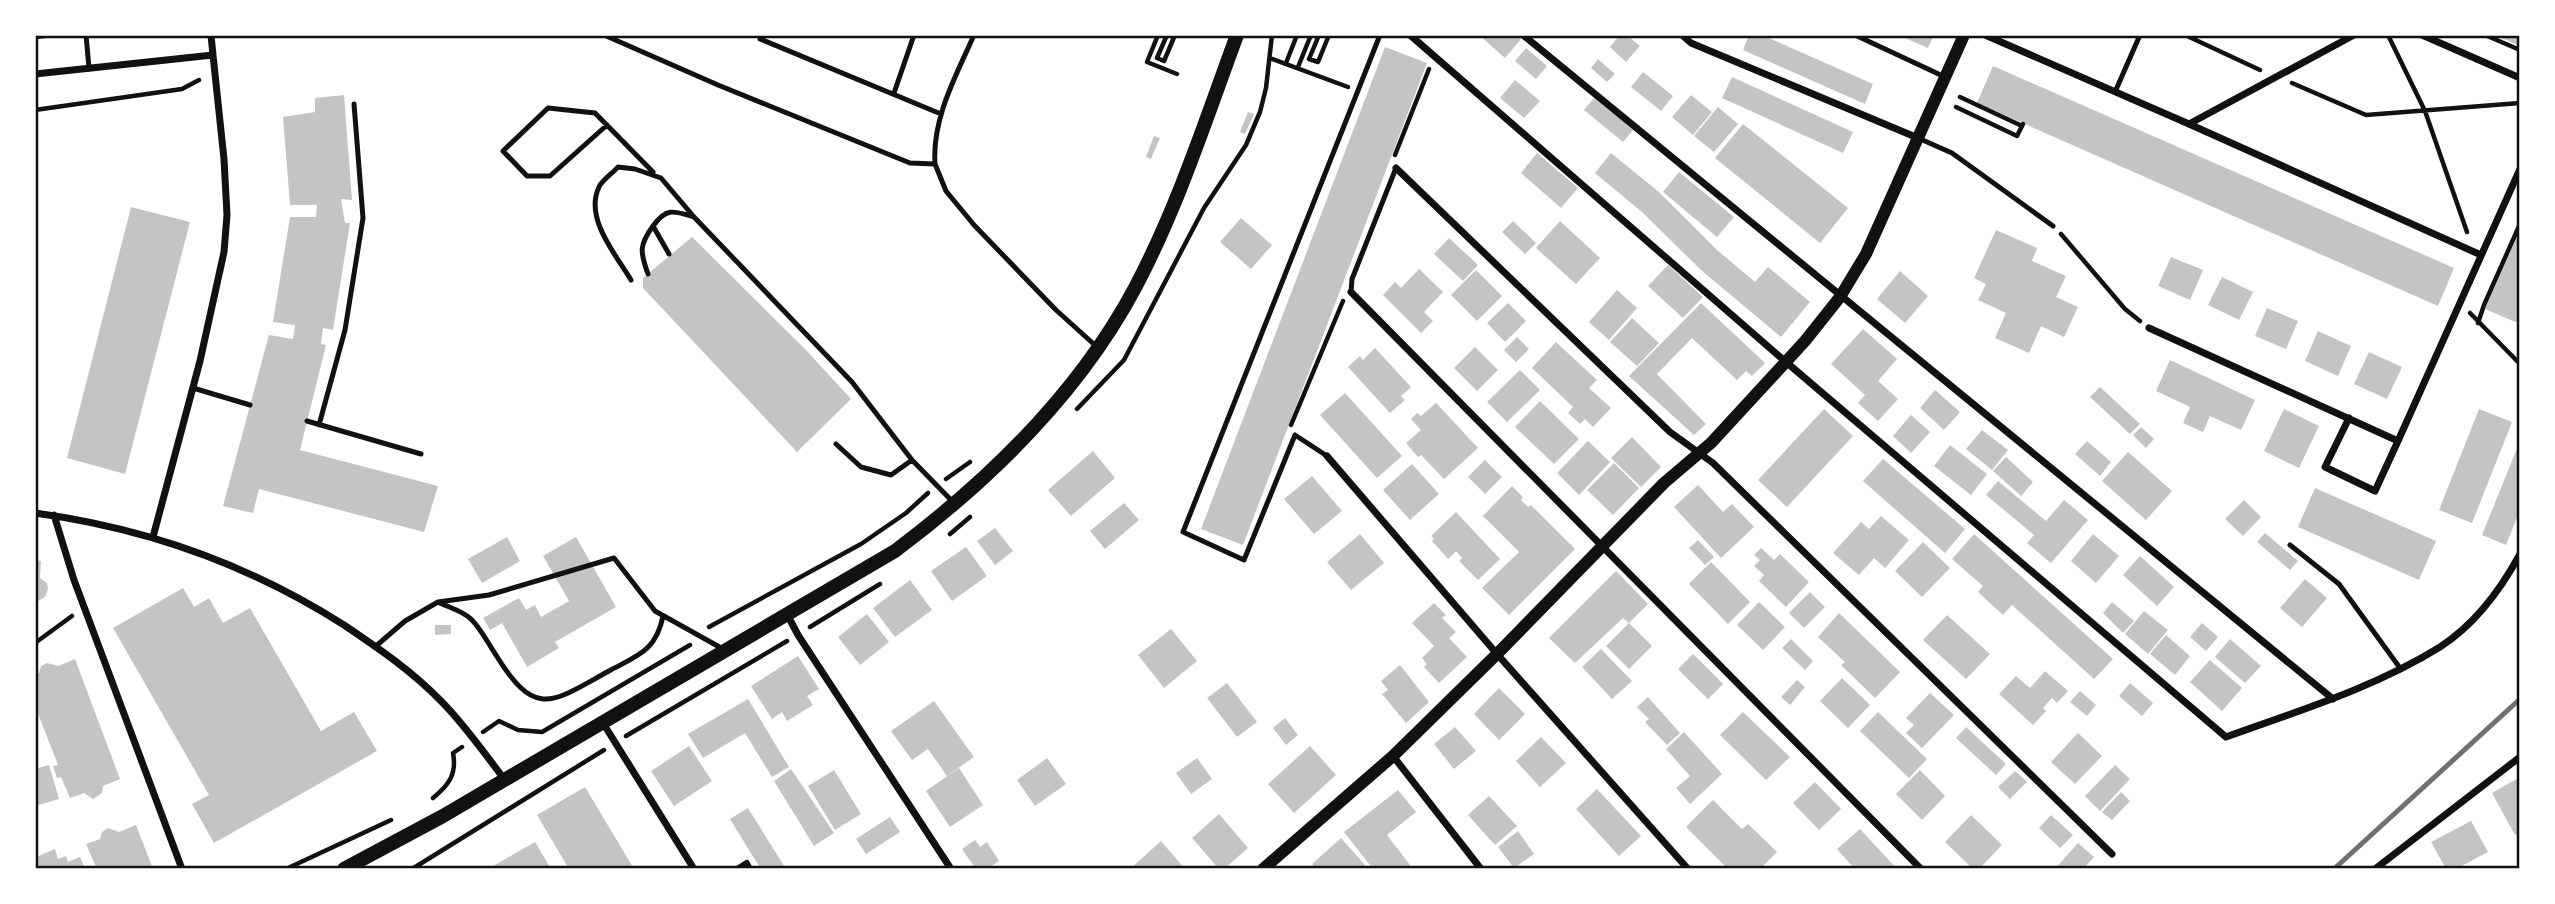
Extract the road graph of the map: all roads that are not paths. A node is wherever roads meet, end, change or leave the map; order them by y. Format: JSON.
{"nodes":[{"id":1,"x":86,"y":35,"type":"edge"},
{"id":2,"x":211,"y":35,"type":"edge"},
{"id":3,"x":604,"y":35,"type":"edge"},
{"id":4,"x":914,"y":35,"type":"edge"},
{"id":5,"x":974,"y":35,"type":"edge"},
{"id":6,"x":1237,"y":35,"type":"edge"},
{"id":7,"x":1380,"y":35,"type":"edge"},
{"id":8,"x":1410,"y":35,"type":"edge"},
{"id":9,"x":1523,"y":35,"type":"edge"},
{"id":10,"x":1682,"y":35,"type":"edge"},
{"id":11,"x":1855,"y":35,"type":"edge"},
{"id":12,"x":1964,"y":35,"type":"edge"},
{"id":13,"x":1985,"y":35,"type":"edge"},
{"id":14,"x":2140,"y":35,"type":"edge"},
{"id":15,"x":2354,"y":35,"type":"edge"},
{"id":16,"x":2422,"y":35,"type":"edge"},
{"id":17,"x":760,"y":38,"type":"dead end"},
{"id":18,"x":213,"y":55,"type":"junction"},
{"id":19,"x":89,"y":68,"type":"junction"},
{"id":20,"x":35,"y":74,"type":"edge"},
{"id":21,"x":1945,"y":76,"type":"junction"},
{"id":22,"x":2520,"y":78,"type":"edge"},
{"id":23,"x":2115,"y":92,"type":"junction"},
{"id":24,"x":894,"y":93,"type":"junction"},
{"id":25,"x":354,"y":104,"type":"dead end"},
{"id":26,"x":941,"y":114,"type":"junction"},
{"id":27,"x":2189,"y":124,"type":"junction"},
{"id":28,"x":607,"y":125,"type":"junction"},
{"id":29,"x":1918,"y":138,"type":"junction"},
{"id":30,"x":935,"y":164,"type":"junction"},
{"id":31,"x":1396,"y":168,"type":"joint"},
{"id":32,"x":2520,"y":169,"type":"edge"},
{"id":33,"x":656,"y":174,"type":"junction"},
{"id":34,"x":694,"y":217,"type":"junction"},
{"id":35,"x":653,"y":226,"type":"junction"},
{"id":36,"x":2053,"y":226,"type":"road end"},
{"id":37,"x":669,"y":254,"type":"dead end"},
{"id":38,"x":2482,"y":256,"type":"junction"},
{"id":39,"x":648,"y":274,"type":"dead end"},
{"id":40,"x":631,"y":280,"type":"dead end"},
{"id":41,"x":1351,"y":292,"type":"joint"},
{"id":42,"x":1840,"y":297,"type":"junction"},
{"id":43,"x":2149,"y":328,"type":"road end"},
{"id":44,"x":1098,"y":348,"type":"junction"},
{"id":45,"x":1786,"y":362,"type":"junction"},
{"id":46,"x":193,"y":388,"type":"junction"},
{"id":47,"x":250,"y":405,"type":"dead end"},
{"id":48,"x":2348,"y":418,"type":"junction"},
{"id":49,"x":307,"y":421,"type":"dead end"},
{"id":50,"x":318,"y":425,"type":"junction"},
{"id":51,"x":2398,"y":441,"type":"junction"},
{"id":52,"x":835,"y":444,"type":"dead end"},
{"id":53,"x":1698,"y":453,"type":"junction"},
{"id":54,"x":421,"y":454,"type":"dead end"},
{"id":55,"x":1326,"y":456,"type":"joint"},
{"id":56,"x":912,"y":460,"type":"junction"},
{"id":57,"x":955,"y":504,"type":"junction"},
{"id":58,"x":35,"y":513,"type":"edge"},
{"id":59,"x":54,"y":516,"type":"junction"},
{"id":60,"x":153,"y":537,"type":"junction"},
{"id":61,"x":2290,"y":545,"type":"dead end"},
{"id":62,"x":1602,"y":546,"type":"junction"},
{"id":63,"x":2520,"y":554,"type":"edge"},
{"id":64,"x":438,"y":601,"type":"junction"},
{"id":65,"x":663,"y":616,"type":"junction"},
{"id":66,"x":788,"y":616,"type":"junction"},
{"id":67,"x":376,"y":646,"type":"junction"},
{"id":68,"x":726,"y":650,"type":"junction"},
{"id":69,"x":1497,"y":654,"type":"junction"},
{"id":70,"x":2400,"y":668,"type":"junction"},
{"id":71,"x":2333,"y":699,"type":"junction"},
{"id":72,"x":603,"y":723,"type":"junction"},
{"id":73,"x":1393,"y":756,"type":"junction"},
{"id":74,"x":2520,"y":757,"type":"edge"},
{"id":75,"x":505,"y":780,"type":"junction"},
{"id":76,"x":2112,"y":855,"type":"dead end"},
{"id":77,"x":1270,"y":867,"type":"edge"},
{"id":78,"x":349,"y":868,"type":"edge"},
{"id":79,"x":182,"y":869,"type":"edge"},
{"id":80,"x":694,"y":869,"type":"edge"},
{"id":81,"x":951,"y":869,"type":"edge"},
{"id":82,"x":1481,"y":869,"type":"edge"},
{"id":83,"x":1688,"y":869,"type":"edge"},
{"id":84,"x":1921,"y":869,"type":"edge"},
{"id":85,"x":2375,"y":869,"type":"edge"}],
"edges":[{"from":1,"to":19,"type":"lane"},
{"from":2,"to":18,"type":"street"},
{"from":3,"to":30,"type":"lane"},
{"from":4,"to":24,"type":"lane"},
{"from":5,"to":26,"type":"lane"},
{"from":6,"to":44,"type":"main road"},
{"from":7,"to":55,"type":"lane"},
{"from":8,"to":45,"type":"street"},
{"from":9,"to":42,"type":"street"},
{"from":10,"to":29,"type":"street"},
{"from":11,"to":21,"type":"lane"},
{"from":12,"to":21,"type":"street"},
{"from":13,"to":23,"type":"street"},
{"from":14,"to":23,"type":"lane"},
{"from":15,"to":27,"type":"street"},
{"from":16,"to":22,"type":"street"},
{"from":17,"to":24,"type":"lane"},
{"from":18,"to":19,"type":"street"},
{"from":18,"to":46,"type":"street"},
{"from":19,"to":20,"type":"street"},
{"from":21,"to":29,"type":"street"},
{"from":23,"to":27,"type":"street"},
{"from":24,"to":26,"type":"lane"},
{"from":25,"to":50,"type":"lane"},
{"from":26,"to":30,"type":"lane"},
{"from":27,"to":38,"type":"street"},
{"from":28,"to":28,"type":"lane"},
{"from":28,"to":33,"type":"lane"},
{"from":29,"to":36,"type":"lane"},
{"from":29,"to":42,"type":"street"},
{"from":30,"to":44,"type":"lane"},
{"from":31,"to":41,"type":"lane"},
{"from":31,"to":53,"type":"street"},
{"from":32,"to":38,"type":"street"},
{"from":33,"to":34,"type":"lane"},
{"from":33,"to":40,"type":"lane"},
{"from":34,"to":35,"type":"lane"},
{"from":34,"to":56,"type":"lane"},
{"from":35,"to":37,"type":"lane"},
{"from":35,"to":39,"type":"lane"},
{"from":38,"to":51,"type":"street"},
{"from":41,"to":62,"type":"street"},
{"from":42,"to":45,"type":"street"},
{"from":42,"to":71,"type":"street"},
{"from":43,"to":48,"type":"street"},
{"from":44,"to":57,"type":"main road"},
{"from":45,"to":53,"type":"street"},
{"from":45,"to":71,"type":"street"},
{"from":46,"to":47,"type":"lane"},
{"from":46,"to":60,"type":"street"},
{"from":48,"to":51,"type":"street"},
{"from":48,"to":51,"type":"street"},
{"from":49,"to":50,"type":"lane"},
{"from":50,"to":54,"type":"lane"},
{"from":52,"to":56,"type":"lane"},
{"from":53,"to":62,"type":"street"},
{"from":53,"to":76,"type":"street"},
{"from":55,"to":69,"type":"street"},
{"from":56,"to":57,"type":"lane"},
{"from":57,"to":66,"type":"main road"},
{"from":58,"to":59,"type":"street"},
{"from":59,"to":60,"type":"street"},
{"from":59,"to":79,"type":"street"},
{"from":60,"to":67,"type":"street"},
{"from":61,"to":70,"type":"lane"},
{"from":62,"to":69,"type":"street"},
{"from":62,"to":84,"type":"street"},
{"from":63,"to":70,"type":"street"},
{"from":64,"to":65,"type":"lane"},
{"from":64,"to":65,"type":"lane"},
{"from":64,"to":67,"type":"lane"},
{"from":65,"to":68,"type":"lane"},
{"from":66,"to":68,"type":"main road"},
{"from":66,"to":81,"type":"street"},
{"from":67,"to":75,"type":"street"},
{"from":68,"to":72,"type":"main road"},
{"from":69,"to":73,"type":"street"},
{"from":69,"to":83,"type":"street"},
{"from":70,"to":71,"type":"street"},
{"from":72,"to":75,"type":"main road"},
{"from":72,"to":80,"type":"street"},
{"from":73,"to":77,"type":"street"},
{"from":73,"to":82,"type":"street"},
{"from":74,"to":85,"type":"street"},
{"from":75,"to":78,"type":"main road"}]}
